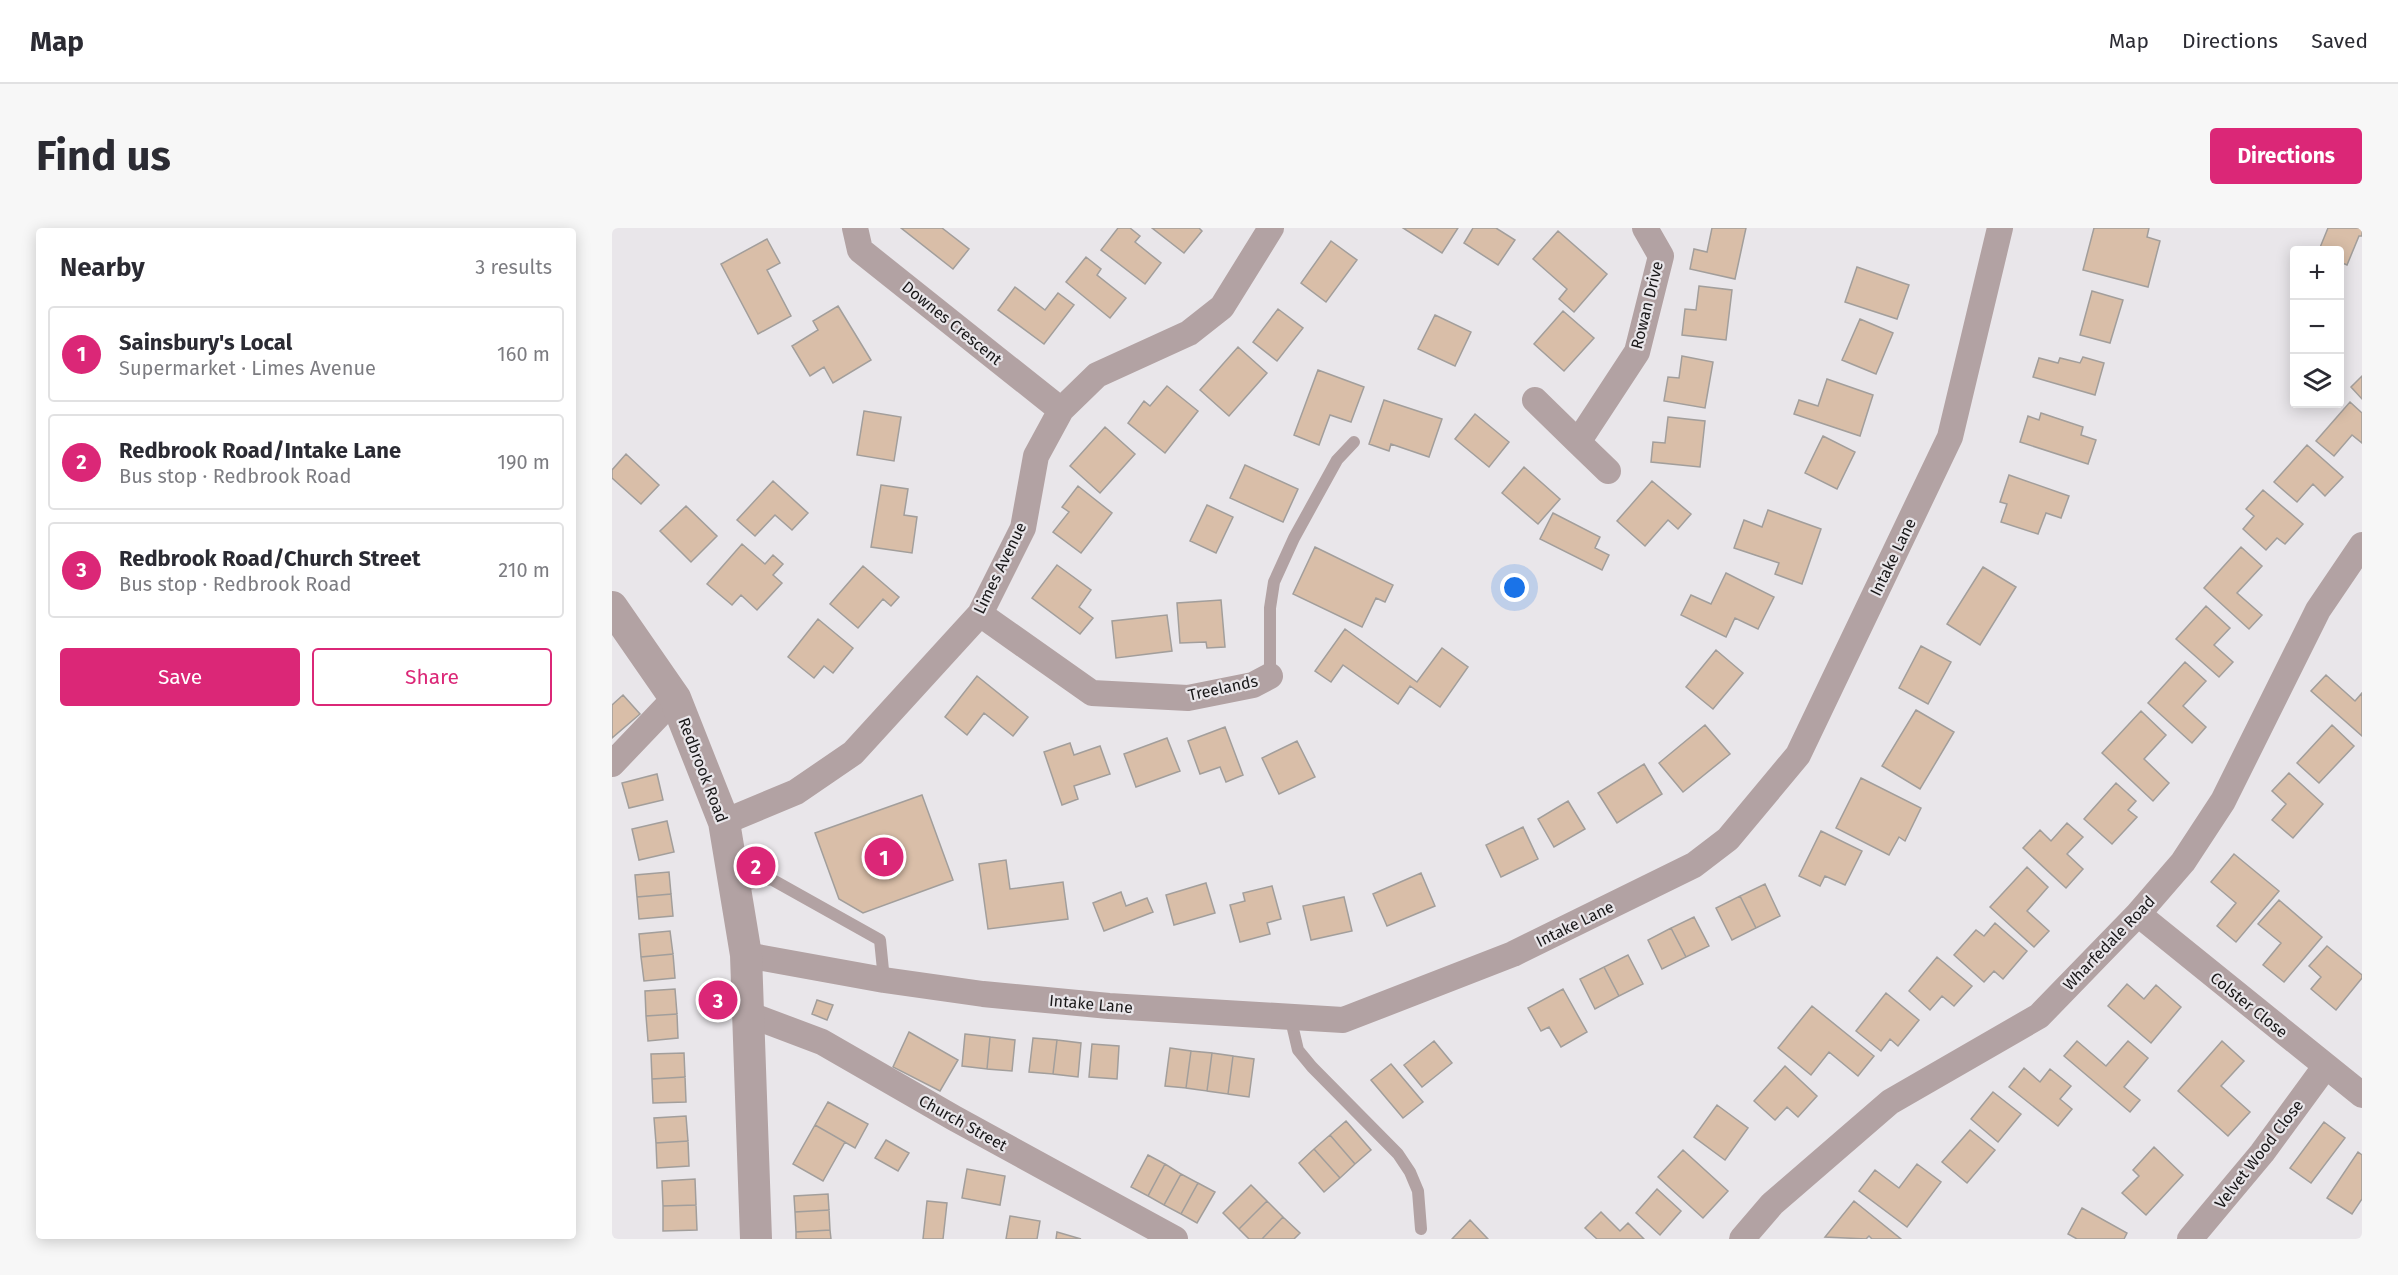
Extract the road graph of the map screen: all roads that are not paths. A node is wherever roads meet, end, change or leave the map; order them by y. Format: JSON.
{"nodes":[{"id":1,"x":855,"y":228,"type":"edge"},
{"id":2,"x":1271,"y":228,"type":"edge"},
{"id":3,"x":1645,"y":228,"type":"edge"},
{"id":4,"x":2000,"y":228,"type":"edge"},
{"id":5,"x":1535,"y":400,"type":"dead end"},
{"id":6,"x":1061,"y":410,"type":"junction"},
{"id":7,"x":1354,"y":442,"type":"dead end"},
{"id":8,"x":1578,"y":442,"type":"junction"},
{"id":9,"x":1608,"y":471,"type":"dead end"},
{"id":10,"x":2362,"y":545,"type":"edge"},
{"id":11,"x":612,"y":607,"type":"edge"},
{"id":12,"x":980,"y":614,"type":"junction"},
{"id":13,"x":1270,"y":676,"type":"joint"},
{"id":14,"x":675,"y":698,"type":"junction"},
{"id":15,"x":612,"y":764,"type":"edge"},
{"id":16,"x":724,"y":822,"type":"junction"},
{"id":17,"x":735,"y":887,"type":"junction"},
{"id":18,"x":2138,"y":914,"type":"junction"},
{"id":19,"x":746,"y":955,"type":"junction"},
{"id":20,"x":884,"y":980,"type":"junction"},
{"id":21,"x":748,"y":1014,"type":"junction"},
{"id":22,"x":1290,"y":1017,"type":"junction"},
{"id":23,"x":2325,"y":1067,"type":"junction"},
{"id":24,"x":2362,"y":1095,"type":"edge"},
{"id":25,"x":1422,"y":1229,"type":"dead end"},
{"id":26,"x":756,"y":1239,"type":"edge"},
{"id":27,"x":1175,"y":1239,"type":"edge"},
{"id":28,"x":1742,"y":1239,"type":"edge"},
{"id":29,"x":2190,"y":1239,"type":"edge"}],
"edges":[{"from":1,"to":6,"type":"street","name":"Downes Crescent"},
{"from":2,"to":6,"type":"street","name":"Limes Avenue"},
{"from":3,"to":8,"type":"street","name":"Rowan Drive"},
{"from":4,"to":22,"type":"street","name":"Intake Lane"},
{"from":5,"to":8,"type":"street"},
{"from":6,"to":12,"type":"street","name":"Limes Avenue"},
{"from":7,"to":13,"type":"lane","name":"Treelands"},
{"from":8,"to":9,"type":"street"},
{"from":10,"to":18,"type":"street","name":"Wharfedale Road"},
{"from":11,"to":14,"type":"street","name":"Redbrook Road"},
{"from":12,"to":13,"type":"street","name":"Treelands"},
{"from":12,"to":16,"type":"street","name":"Limes Avenue"},
{"from":14,"to":15,"type":"street"},
{"from":14,"to":16,"type":"street","name":"Redbrook Road"},
{"from":16,"to":17,"type":"street","name":"Redbrook Road"},
{"from":17,"to":19,"type":"street","name":"Redbrook Road"},
{"from":17,"to":20,"type":"lane"},
{"from":18,"to":23,"type":"street","name":"Colster Close"},
{"from":18,"to":28,"type":"street","name":"Wharfedale Road"},
{"from":19,"to":20,"type":"street","name":"Intake Lane"},
{"from":19,"to":21,"type":"street","name":"Redbrook Road"},
{"from":20,"to":22,"type":"street","name":"Intake Lane"},
{"from":21,"to":26,"type":"street","name":"Redbrook Road"},
{"from":21,"to":27,"type":"street","name":"Church Street"},
{"from":22,"to":25,"type":"lane"},
{"from":23,"to":24,"type":"street","name":"Colster Close"},
{"from":23,"to":29,"type":"street","name":"Velvet Wood Close"}]}
